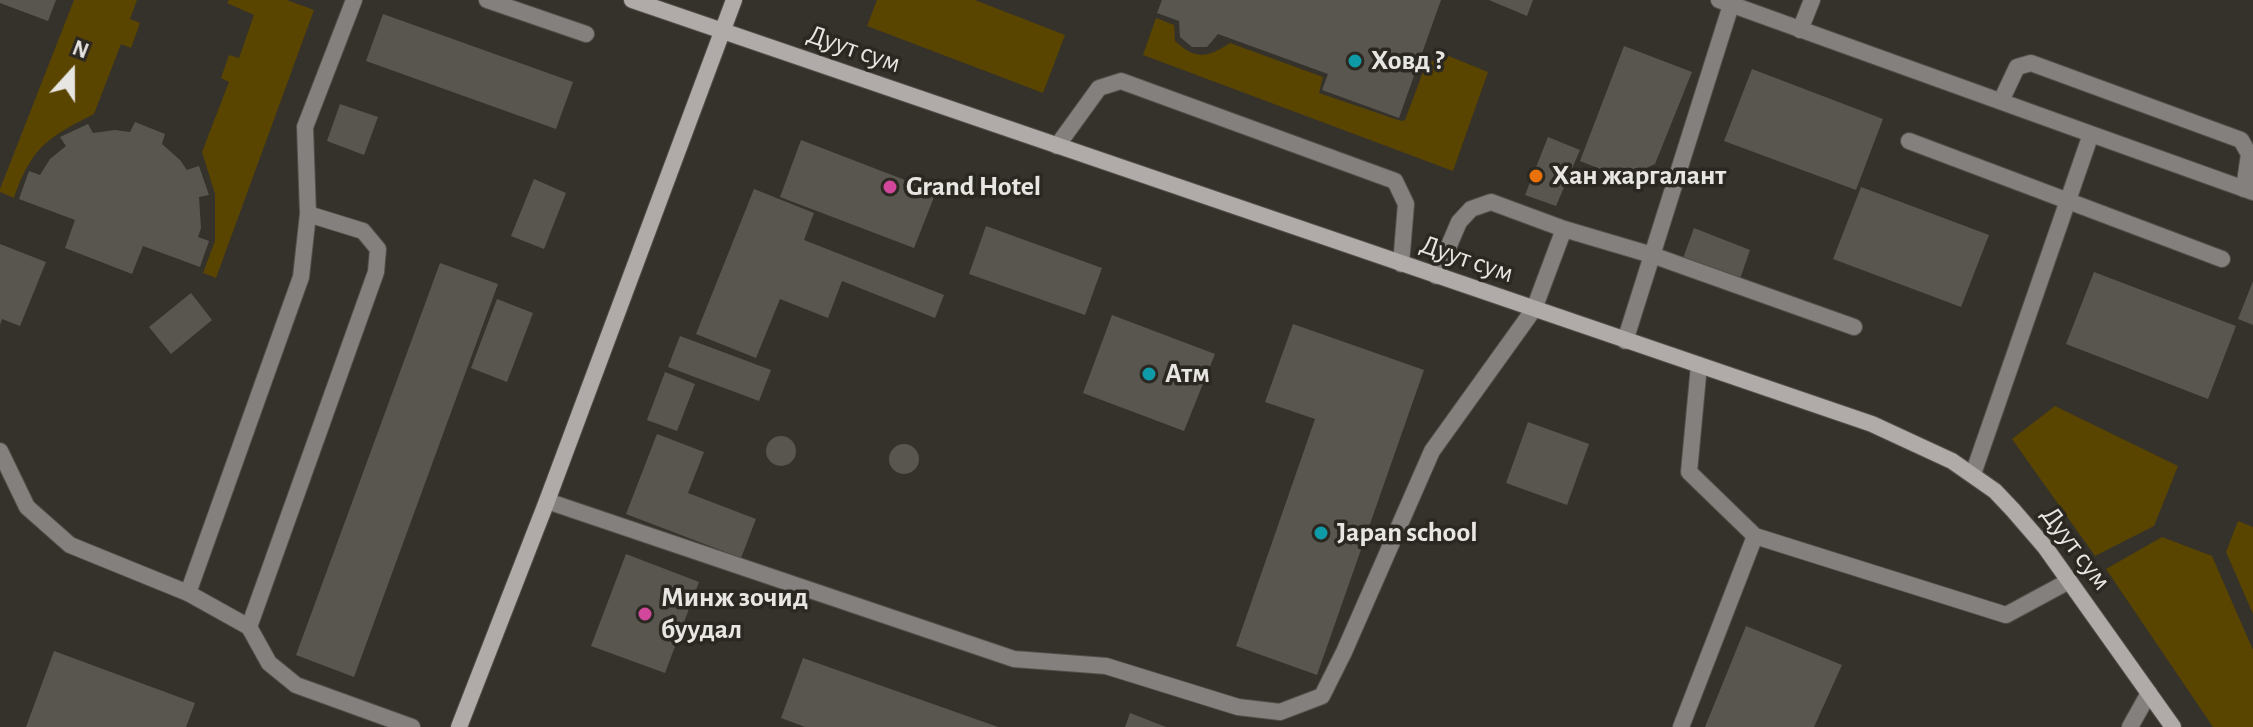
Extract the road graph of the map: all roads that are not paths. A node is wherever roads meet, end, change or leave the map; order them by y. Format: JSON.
{"nodes":[{"id":1,"x":354,"y":0,"type":"edge"},
{"id":2,"x":487,"y":0,"type":"edge"},
{"id":3,"x":632,"y":0,"type":"edge"},
{"id":4,"x":734,"y":0,"type":"edge"},
{"id":5,"x":1812,"y":0,"type":"edge"},
{"id":6,"x":1725,"y":2,"type":"edge"},
{"id":7,"x":1800,"y":30,"type":"junction"},
{"id":8,"x":722,"y":31,"type":"junction"},
{"id":9,"x":586,"y":34,"type":"dead end"},
{"id":10,"x":2001,"y":101,"type":"junction"},
{"id":11,"x":2091,"y":134,"type":"junction"},
{"id":12,"x":1909,"y":141,"type":"dead end"},
{"id":13,"x":1057,"y":146,"type":"junction"},
{"id":14,"x":2249,"y":190,"type":"edge"},
{"id":15,"x":2069,"y":201,"type":"junction"},
{"id":16,"x":308,"y":214,"type":"junction"},
{"id":17,"x":1564,"y":229,"type":"junction"},
{"id":18,"x":1652,"y":255,"type":"junction"},
{"id":19,"x":2222,"y":259,"type":"dead end"},
{"id":20,"x":1401,"y":264,"type":"junction"},
{"id":21,"x":1436,"y":276,"type":"junction"},
{"id":22,"x":1534,"y":309,"type":"junction"},
{"id":23,"x":1854,"y":327,"type":"dead end"},
{"id":24,"x":1625,"y":341,"type":"junction"},
{"id":25,"x":1699,"y":365,"type":"junction"},
{"id":26,"x":0,"y":451,"type":"edge"},
{"id":27,"x":1973,"y":474,"type":"junction"},
{"id":28,"x":547,"y":501,"type":"junction"},
{"id":29,"x":1755,"y":536,"type":"junction"},
{"id":30,"x":2069,"y":581,"type":"junction"},
{"id":31,"x":188,"y":593,"type":"junction"},
{"id":32,"x":249,"y":627,"type":"junction"},
{"id":33,"x":2149,"y":693,"type":"junction"},
{"id":34,"x":412,"y":727,"type":"edge"},
{"id":35,"x":459,"y":727,"type":"edge"},
{"id":36,"x":1681,"y":727,"type":"edge"},
{"id":37,"x":2130,"y":727,"type":"edge"},
{"id":38,"x":2173,"y":727,"type":"edge"}],
"edges":[{"from":1,"to":16,"type":"street"},
{"from":2,"to":9,"type":"street"},
{"from":3,"to":8,"type":"main road","name":"Дуут сум"},
{"from":4,"to":8,"type":"main road"},
{"from":5,"to":7,"type":"street"},
{"from":6,"to":7,"type":"street"},
{"from":6,"to":18,"type":"street"},
{"from":7,"to":10,"type":"street"},
{"from":8,"to":13,"type":"main road","name":"Дуут сум"},
{"from":8,"to":28,"type":"main road"},
{"from":10,"to":11,"type":"street"},
{"from":10,"to":14,"type":"street"},
{"from":11,"to":14,"type":"street"},
{"from":11,"to":15,"type":"street"},
{"from":12,"to":15,"type":"street"},
{"from":13,"to":20,"type":"main road","name":"Дуут сум"},
{"from":13,"to":20,"type":"street"},
{"from":15,"to":19,"type":"street"},
{"from":15,"to":27,"type":"street"},
{"from":16,"to":31,"type":"street"},
{"from":16,"to":32,"type":"street"},
{"from":17,"to":18,"type":"street"},
{"from":17,"to":21,"type":"street"},
{"from":17,"to":22,"type":"street"},
{"from":18,"to":23,"type":"street"},
{"from":18,"to":24,"type":"street"},
{"from":20,"to":21,"type":"main road","name":"Дуут сум"},
{"from":21,"to":22,"type":"main road","name":"Дуут сум"},
{"from":22,"to":24,"type":"main road","name":"Дуут сум"},
{"from":22,"to":28,"type":"street"},
{"from":24,"to":25,"type":"main road","name":"Дуут сум"},
{"from":25,"to":27,"type":"main road","name":"Дуут сум"},
{"from":25,"to":29,"type":"street"},
{"from":26,"to":31,"type":"street"},
{"from":27,"to":30,"type":"main road","name":"Дуут сум"},
{"from":28,"to":35,"type":"main road"},
{"from":29,"to":30,"type":"street"},
{"from":29,"to":36,"type":"street"},
{"from":30,"to":33,"type":"main road","name":"Дуут сум"},
{"from":31,"to":32,"type":"street"},
{"from":32,"to":34,"type":"street"},
{"from":33,"to":37,"type":"street"},
{"from":33,"to":38,"type":"main road","name":"Дуут сум"}]}
